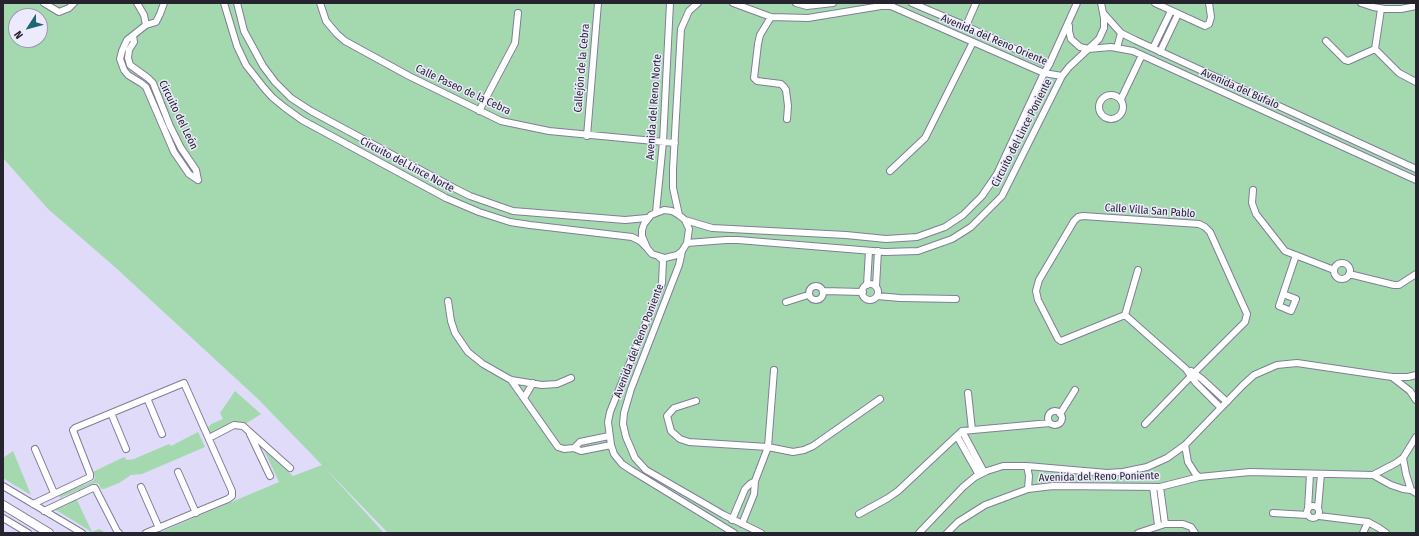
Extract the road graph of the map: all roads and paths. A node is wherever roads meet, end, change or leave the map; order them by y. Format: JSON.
{"nodes":[{"id":1,"x":44,"y":3,"type":"edge"},
{"id":2,"x":74,"y":3,"type":"edge"},
{"id":3,"x":137,"y":3,"type":"edge"},
{"id":4,"x":164,"y":3,"type":"edge"},
{"id":5,"x":224,"y":3,"type":"edge"},
{"id":6,"x":237,"y":3,"type":"edge"},
{"id":7,"x":320,"y":3,"type":"edge"},
{"id":8,"x":598,"y":3,"type":"edge"},
{"id":9,"x":670,"y":3,"type":"edge"},
{"id":10,"x":698,"y":3,"type":"edge"},
{"id":11,"x":733,"y":3,"type":"edge"},
{"id":12,"x":796,"y":3,"type":"edge"},
{"id":13,"x":833,"y":3,"type":"edge"},
{"id":14,"x":912,"y":3,"type":"edge"},
{"id":15,"x":976,"y":3,"type":"edge"},
{"id":16,"x":1077,"y":3,"type":"edge"},
{"id":17,"x":1101,"y":3,"type":"edge"},
{"id":18,"x":1155,"y":3,"type":"edge"},
{"id":19,"x":1209,"y":3,"type":"edge"},
{"id":20,"x":1365,"y":4,"type":"edge"},
{"id":21,"x":1416,"y":6,"type":"edge"},
{"id":22,"x":1381,"y":9,"type":"junction"},
{"id":23,"x":1171,"y":11,"type":"junction"},
{"id":24,"x":518,"y":13,"type":"dead end"},
{"id":25,"x":1103,"y":13,"type":"junction"},
{"id":26,"x":1178,"y":14,"type":"junction"},
{"id":27,"x":771,"y":17,"type":"junction"},
{"id":28,"x":1070,"y":20,"type":"junction"},
{"id":29,"x":146,"y":25,"type":"junction"},
{"id":30,"x":966,"y":26,"type":"junction"},
{"id":31,"x":1121,"y":32,"type":"junction"},
{"id":32,"x":133,"y":36,"type":"junction"},
{"id":33,"x":1326,"y":41,"type":"dead end"},
{"id":34,"x":668,"y":42,"type":"junction"},
{"id":35,"x":680,"y":42,"type":"junction"},
{"id":36,"x":973,"y":42,"type":"junction"},
{"id":37,"x":1116,"y":48,"type":"junction"},
{"id":38,"x":1153,"y":48,"type":"junction"},
{"id":39,"x":1088,"y":49,"type":"junction"},
{"id":40,"x":1375,"y":49,"type":"junction"},
{"id":41,"x":1160,"y":52,"type":"junction"},
{"id":42,"x":1142,"y":55,"type":"junction"},
{"id":43,"x":1050,"y":65,"type":"junction"},
{"id":44,"x":1044,"y":73,"type":"junction"},
{"id":45,"x":1062,"y":76,"type":"junction"},
{"id":46,"x":1416,"y":82,"type":"edge"},
{"id":47,"x":1121,"y":99,"type":"junction"},
{"id":48,"x":479,"y":111,"type":"junction"},
{"id":49,"x":787,"y":119,"type":"dead end"},
{"id":50,"x":1315,"y":123,"type":"junction"},
{"id":51,"x":1311,"y":132,"type":"junction"},
{"id":52,"x":587,"y":136,"type":"junction"},
{"id":53,"x":663,"y":142,"type":"junction"},
{"id":54,"x":675,"y":143,"type":"junction"},
{"id":55,"x":1416,"y":170,"type":"edge"},
{"id":56,"x":890,"y":171,"type":"dead end"},
{"id":57,"x":1416,"y":180,"type":"edge"},
{"id":58,"x":1253,"y":190,"type":"dead end"},
{"id":59,"x":656,"y":212,"type":"junction"},
{"id":60,"x":679,"y":215,"type":"junction"},
{"id":61,"x":647,"y":218,"type":"junction"},
{"id":62,"x":684,"y":220,"type":"junction"},
{"id":63,"x":687,"y":243,"type":"junction"},
{"id":64,"x":646,"y":248,"type":"junction"},
{"id":65,"x":869,"y":250,"type":"junction"},
{"id":66,"x":682,"y":251,"type":"junction"},
{"id":67,"x":878,"y":251,"type":"junction"},
{"id":68,"x":1296,"y":254,"type":"junction"},
{"id":69,"x":659,"y":257,"type":"junction"},
{"id":70,"x":1138,"y":270,"type":"dead end"},
{"id":71,"x":1334,"y":270,"type":"junction"},
{"id":72,"x":1349,"y":274,"type":"junction"},
{"id":73,"x":1416,"y":274,"type":"edge"},
{"id":74,"x":867,"y":285,"type":"junction"},
{"id":75,"x":876,"y":286,"type":"junction"},
{"id":76,"x":823,"y":291,"type":"junction"},
{"id":77,"x":862,"y":292,"type":"junction"},
{"id":78,"x":1283,"y":294,"type":"dead end"},
{"id":79,"x":808,"y":295,"type":"junction"},
{"id":80,"x":877,"y":296,"type":"junction"},
{"id":81,"x":956,"y":299,"type":"dead end"},
{"id":82,"x":448,"y":301,"type":"dead end"},
{"id":83,"x":786,"y":302,"type":"dead end"},
{"id":84,"x":1125,"y":314,"type":"junction"},
{"id":85,"x":774,"y":370,"type":"dead end"},
{"id":86,"x":1192,"y":374,"type":"junction"},
{"id":87,"x":1416,"y":375,"type":"edge"},
{"id":88,"x":1392,"y":377,"type":"junction"},
{"id":89,"x":571,"y":378,"type":"dead end"},
{"id":90,"x":511,"y":380,"type":"junction"},
{"id":91,"x":533,"y":383,"type":"junction"},
{"id":92,"x":1075,"y":390,"type":"dead end"},
{"id":93,"x":968,"y":393,"type":"dead end"},
{"id":94,"x":147,"y":398,"type":"junction"},
{"id":95,"x":524,"y":398,"type":"junction"},
{"id":96,"x":880,"y":399,"type":"dead end"},
{"id":97,"x":1416,"y":400,"type":"edge"},
{"id":98,"x":696,"y":401,"type":"dead end"},
{"id":99,"x":1227,"y":402,"type":"junction"},
{"id":100,"x":1221,"y":408,"type":"junction"},
{"id":101,"x":111,"y":413,"type":"junction"},
{"id":102,"x":1060,"y":414,"type":"junction"},
{"id":103,"x":1050,"y":423,"type":"junction"},
{"id":104,"x":1144,"y":424,"type":"dead end"},
{"id":105,"x":249,"y":430,"type":"junction"},
{"id":106,"x":972,"y":430,"type":"junction"},
{"id":107,"x":962,"y":431,"type":"junction"},
{"id":108,"x":162,"y":434,"type":"dead end"},
{"id":109,"x":609,"y":436,"type":"junction"},
{"id":110,"x":957,"y":436,"type":"junction"},
{"id":111,"x":1416,"y":437,"type":"edge"},
{"id":112,"x":209,"y":438,"type":"junction"},
{"id":113,"x":611,"y":445,"type":"junction"},
{"id":114,"x":1185,"y":445,"type":"junction"},
{"id":115,"x":768,"y":447,"type":"junction"},
{"id":116,"x":35,"y":448,"type":"dead end"},
{"id":117,"x":574,"y":448,"type":"junction"},
{"id":118,"x":126,"y":449,"type":"dead end"},
{"id":119,"x":1403,"y":458,"type":"junction"},
{"id":120,"x":1027,"y":466,"type":"junction"},
{"id":121,"x":290,"y":468,"type":"dead end"},
{"id":122,"x":178,"y":472,"type":"dead end"},
{"id":123,"x":981,"y":474,"type":"junction"},
{"id":124,"x":1310,"y":474,"type":"junction"},
{"id":125,"x":1321,"y":474,"type":"junction"},
{"id":126,"x":1373,"y":475,"type":"junction"},
{"id":127,"x":270,"y":476,"type":"dead end"},
{"id":128,"x":1199,"y":477,"type":"junction"},
{"id":129,"x":755,"y":481,"type":"junction"},
{"id":130,"x":3,"y":486,"type":"edge"},
{"id":131,"x":141,"y":487,"type":"dead end"},
{"id":132,"x":1157,"y":487,"type":"junction"},
{"id":133,"x":1028,"y":489,"type":"junction"},
{"id":134,"x":1414,"y":492,"type":"edge"},
{"id":135,"x":54,"y":493,"type":"junction"},
{"id":136,"x":32,"y":504,"type":"junction"},
{"id":137,"x":3,"y":505,"type":"edge"},
{"id":138,"x":1318,"y":508,"type":"junction"},
{"id":139,"x":44,"y":511,"type":"junction"},
{"id":140,"x":1308,"y":512,"type":"junction"},
{"id":141,"x":196,"y":513,"type":"junction"},
{"id":142,"x":1272,"y":513,"type":"dead end"},
{"id":143,"x":859,"y":514,"type":"dead end"},
{"id":144,"x":1319,"y":516,"type":"junction"},
{"id":145,"x":3,"y":518,"type":"edge"},
{"id":146,"x":732,"y":520,"type":"junction"},
{"id":147,"x":1368,"y":522,"type":"junction"},
{"id":148,"x":742,"y":524,"type":"junction"},
{"id":149,"x":1165,"y":524,"type":"junction"},
{"id":150,"x":1158,"y":526,"type":"junction"},
{"id":151,"x":159,"y":528,"type":"junction"},
{"id":152,"x":28,"y":533,"type":"edge"},
{"id":153,"x":50,"y":533,"type":"edge"},
{"id":154,"x":82,"y":533,"type":"edge"},
{"id":155,"x":119,"y":533,"type":"edge"},
{"id":156,"x":146,"y":533,"type":"edge"},
{"id":157,"x":734,"y":533,"type":"edge"},
{"id":158,"x":761,"y":533,"type":"edge"},
{"id":159,"x":918,"y":533,"type":"edge"},
{"id":160,"x":947,"y":533,"type":"edge"},
{"id":161,"x":1138,"y":533,"type":"edge"},
{"id":162,"x":1195,"y":533,"type":"edge"},
{"id":163,"x":1363,"y":533,"type":"edge"},
{"id":164,"x":1386,"y":533,"type":"edge"}],
"edges":[{"from":1,"to":2,"type":"street"},
{"from":3,"to":29,"type":"street"},
{"from":4,"to":29,"type":"street","name":"Circuito del León"},
{"from":5,"to":64,"type":"street","name":"Circuito del Lince Norte"},
{"from":6,"to":61,"type":"street","name":"Circuito del Lince Norte"},
{"from":7,"to":48,"type":"street","name":"Calle Paseo de la Cebra"},
{"from":8,"to":52,"type":"street","name":"Callejón de la Cebra"},
{"from":9,"to":34,"type":"street","name":"Avenida del Reno Norte"},
{"from":10,"to":35,"type":"street","name":"Avenida del Reno Norte"},
{"from":11,"to":27,"type":"street","name":"Avenida del Reno Oriente"},
{"from":12,"to":13,"type":"street"},
{"from":14,"to":30,"type":"street","name":"Avenida del Reno Oriente"},
{"from":15,"to":30,"type":"street"},
{"from":16,"to":28,"type":"street","name":"Circuito del Lince Poniente"},
{"from":17,"to":25,"type":"street","name":"Circuito del Lince Poniente"},
{"from":18,"to":23,"type":"street"},
{"from":19,"to":26,"type":"street"},
{"from":20,"to":22,"type":"street"},
{"from":21,"to":22,"type":"street"},
{"from":22,"to":40,"type":"street"},
{"from":23,"to":26,"type":"street"},
{"from":23,"to":38,"type":"street"},
{"from":24,"to":48,"type":"street"},
{"from":25,"to":31,"type":"street","name":"Avenida del Búfalo"},
{"from":25,"to":39,"type":"street","name":"Circuito del Lince Poniente"},
{"from":26,"to":41,"type":"street"},
{"from":27,"to":36,"type":"street","name":"Avenida del Reno Oriente"},
{"from":27,"to":49,"type":"street"},
{"from":28,"to":39,"type":"street"},
{"from":28,"to":43,"type":"street","name":"Circuito del Lince Poniente"},
{"from":29,"to":32,"type":"street","name":"Circuito del León"},
{"from":30,"to":43,"type":"street","name":"Avenida del Reno Oriente"},
{"from":31,"to":37,"type":"street"},
{"from":31,"to":38,"type":"street","name":"Avenida del Búfalo"},
{"from":32,"to":32,"type":"street","name":"Circuito del León"},
{"from":33,"to":40,"type":"street"},
{"from":34,"to":35,"type":"street"},
{"from":34,"to":53,"type":"street","name":"Avenida del Reno Norte"},
{"from":35,"to":54,"type":"street","name":"Avenida del Reno Norte"},
{"from":36,"to":44,"type":"street","name":"Avenida del Reno Oriente"},
{"from":36,"to":56,"type":"street"},
{"from":37,"to":39,"type":"street","name":"Avenida del Búfalo"},
{"from":37,"to":42,"type":"street","name":"Avenida del Búfalo"},
{"from":38,"to":41,"type":"street","name":"Avenida del Búfalo"},
{"from":39,"to":45,"type":"street","name":"Circuito del Lince Poniente"},
{"from":40,"to":46,"type":"street"},
{"from":41,"to":50,"type":"street","name":"Avenida del Búfalo"},
{"from":42,"to":47,"type":"street"},
{"from":42,"to":51,"type":"street","name":"Avenida del Búfalo"},
{"from":43,"to":44,"type":"street","name":"Circuito del Lince Poniente"},
{"from":44,"to":45,"type":"street","name":"Avenida del Reno Oriente"},
{"from":44,"to":62,"type":"street","name":"Circuito del Lince Poniente"},
{"from":45,"to":67,"type":"street","name":"Circuito del Lince Poniente"},
{"from":47,"to":47,"type":"street"},
{"from":48,"to":52,"type":"street","name":"Calle Paseo de la Cebra"},
{"from":50,"to":51,"type":"street"},
{"from":50,"to":55,"type":"street","name":"Avenida del Búfalo"},
{"from":51,"to":57,"type":"street","name":"Avenida del Búfalo"},
{"from":52,"to":53,"type":"street","name":"Calle Paseo de la Cebra"},
{"from":53,"to":54,"type":"street","name":"Calle Paseo de la Cebra"},
{"from":53,"to":59,"type":"street","name":"Avenida del Reno Norte"},
{"from":54,"to":60,"type":"street","name":"Avenida del Reno Norte"},
{"from":58,"to":68,"type":"street"},
{"from":59,"to":60,"type":"street"},
{"from":59,"to":61,"type":"street"},
{"from":60,"to":62,"type":"street"},
{"from":61,"to":64,"type":"street"},
{"from":62,"to":63,"type":"street"},
{"from":63,"to":65,"type":"street","name":"Circuito del Lince Poniente"},
{"from":63,"to":66,"type":"street"},
{"from":64,"to":69,"type":"street"},
{"from":65,"to":67,"type":"street","name":"Circuito del Lince Poniente"},
{"from":65,"to":74,"type":"street"},
{"from":66,"to":69,"type":"street"},
{"from":66,"to":146,"type":"street","name":"Avenida del Reno Poniente"},
{"from":67,"to":75,"type":"street"},
{"from":68,"to":71,"type":"street"},
{"from":68,"to":78,"type":"street"},
{"from":69,"to":109,"type":"street","name":"Avenida del Reno Poniente"},
{"from":70,"to":84,"type":"street"},
{"from":71,"to":72,"type":"street"},
{"from":71,"to":72,"type":"street"},
{"from":72,"to":73,"type":"street"},
{"from":74,"to":75,"type":"street"},
{"from":74,"to":77,"type":"street"},
{"from":75,"to":80,"type":"street"},
{"from":76,"to":77,"type":"street"},
{"from":76,"to":79,"type":"street"},
{"from":76,"to":79,"type":"street"},
{"from":77,"to":80,"type":"street"},
{"from":79,"to":83,"type":"street"},
{"from":80,"to":81,"type":"street"},
{"from":82,"to":90,"type":"street"},
{"from":84,"to":86,"type":"street"},
{"from":84,"to":86,"type":"street","name":"Calle Villa San Pablo"},
{"from":85,"to":115,"type":"street"},
{"from":86,"to":99,"type":"street"},
{"from":86,"to":100,"type":"street"},
{"from":86,"to":104,"type":"street"},
{"from":87,"to":88,"type":"street","name":"Avenida del Reno Poniente"},
{"from":88,"to":97,"type":"street"},
{"from":88,"to":99,"type":"street","name":"Avenida del Reno Poniente"},
{"from":89,"to":91,"type":"street"},
{"from":90,"to":91,"type":"street"},
{"from":90,"to":95,"type":"street"},
{"from":91,"to":95,"type":"street"},
{"from":92,"to":102,"type":"street"},
{"from":93,"to":106,"type":"street"},
{"from":94,"to":101,"type":"street"},
{"from":94,"to":108,"type":"street"},
{"from":94,"to":112,"type":"street"},
{"from":95,"to":117,"type":"street"},
{"from":96,"to":115,"type":"street"},
{"from":98,"to":115,"type":"street"},
{"from":99,"to":100,"type":"street","name":"Avenida del Reno Poniente"},
{"from":100,"to":114,"type":"street","name":"Avenida del Reno Poniente"},
{"from":101,"to":118,"type":"street"},
{"from":101,"to":135,"type":"street"},
{"from":102,"to":103,"type":"street"},
{"from":102,"to":103,"type":"street"},
{"from":103,"to":106,"type":"street"},
{"from":105,"to":112,"type":"street"},
{"from":105,"to":121,"type":"street"},
{"from":105,"to":127,"type":"street"},
{"from":106,"to":107,"type":"street"},
{"from":107,"to":110,"type":"street"},
{"from":107,"to":123,"type":"street"},
{"from":109,"to":113,"type":"street","name":"Avenida del Reno Poniente"},
{"from":109,"to":117,"type":"street"},
{"from":110,"to":123,"type":"street"},
{"from":110,"to":143,"type":"street"},
{"from":111,"to":119,"type":"street","name":"Avenida del Reno Poniente"},
{"from":112,"to":141,"type":"street"},
{"from":113,"to":117,"type":"street"},
{"from":113,"to":157,"type":"street","name":"Avenida del Reno Poniente"},
{"from":114,"to":120,"type":"street","name":"Avenida del Reno Poniente"},
{"from":114,"to":128,"type":"street"},
{"from":115,"to":129,"type":"street"},
{"from":116,"to":135,"type":"street"},
{"from":119,"to":126,"type":"street","name":"Avenida del Reno Poniente"},
{"from":119,"to":134,"type":"street"},
{"from":120,"to":123,"type":"street","name":"Avenida del Reno Poniente"},
{"from":120,"to":133,"type":"street"},
{"from":122,"to":141,"type":"street"},
{"from":123,"to":159,"type":"street","name":"Avenida del Reno Poniente"},
{"from":124,"to":125,"type":"street","name":"Avenida del Reno Poniente"},
{"from":124,"to":128,"type":"street","name":"Avenida del Reno Poniente"},
{"from":124,"to":140,"type":"street"},
{"from":125,"to":126,"type":"street","name":"Avenida del Reno Poniente"},
{"from":125,"to":138,"type":"street"},
{"from":126,"to":134,"type":"street"},
{"from":128,"to":132,"type":"street","name":"Avenida del Reno Poniente"},
{"from":129,"to":146,"type":"street"},
{"from":129,"to":148,"type":"street"},
{"from":130,"to":136,"type":"street"},
{"from":131,"to":151,"type":"street"},
{"from":132,"to":133,"type":"street","name":"Avenida del Reno Poniente"},
{"from":132,"to":149,"type":"street"},
{"from":132,"to":150,"type":"street"},
{"from":133,"to":160,"type":"street","name":"Avenida del Reno Poniente"},
{"from":135,"to":136,"type":"street"},
{"from":136,"to":139,"type":"street"},
{"from":137,"to":153,"type":"street"},
{"from":138,"to":140,"type":"street"},
{"from":138,"to":144,"type":"street"},
{"from":139,"to":154,"type":"street"},
{"from":139,"to":155,"type":"street"},
{"from":140,"to":142,"type":"street"},
{"from":140,"to":144,"type":"street"},
{"from":141,"to":151,"type":"street"},
{"from":144,"to":147,"type":"street"},
{"from":145,"to":152,"type":"street"},
{"from":146,"to":148,"type":"street","name":"Avenida del Reno Poniente"},
{"from":147,"to":163,"type":"street"},
{"from":147,"to":164,"type":"street"},
{"from":148,"to":158,"type":"street","name":"Avenida del Reno Poniente"},
{"from":149,"to":150,"type":"street"},
{"from":149,"to":162,"type":"street"},
{"from":150,"to":161,"type":"street"},
{"from":151,"to":156,"type":"street"}]}
